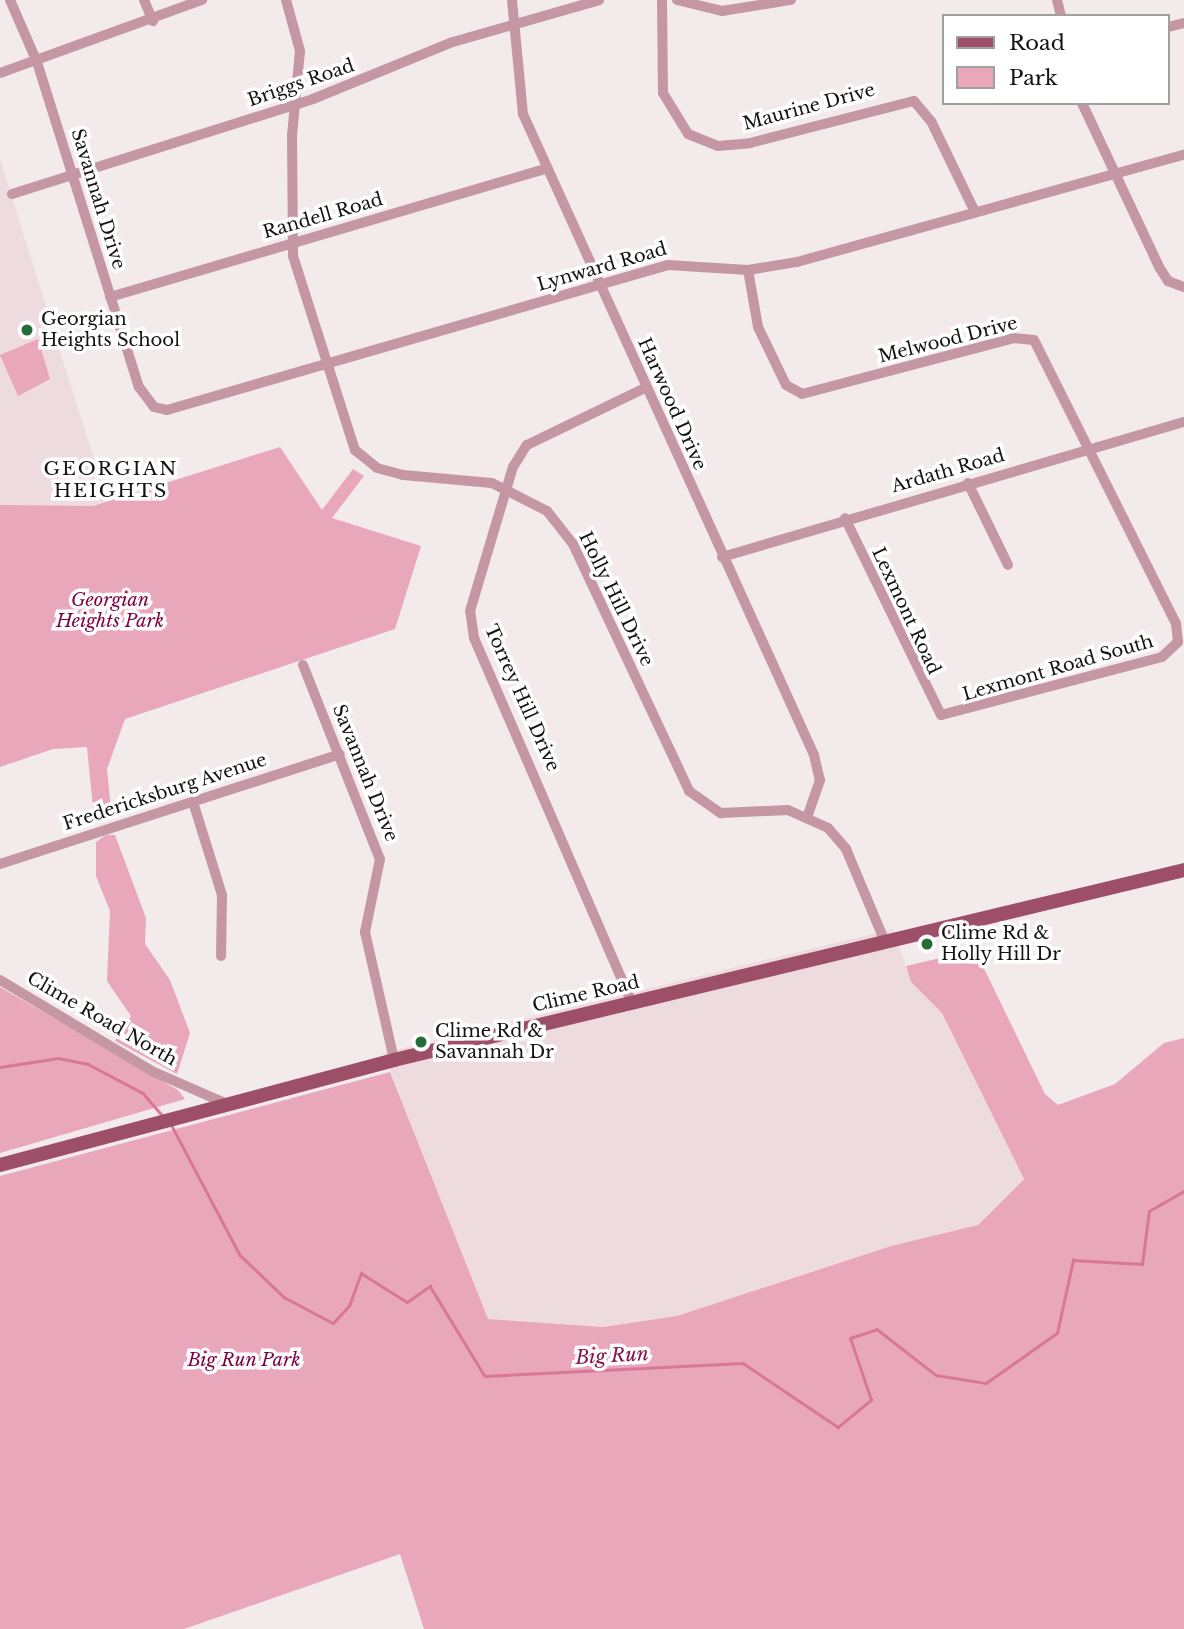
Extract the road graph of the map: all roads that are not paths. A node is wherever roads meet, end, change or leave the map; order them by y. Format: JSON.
{"nodes":[{"id":1,"x":10,"y":0,"type":"edge"},
{"id":2,"x":144,"y":0,"type":"edge"},
{"id":3,"x":202,"y":0,"type":"edge"},
{"id":4,"x":286,"y":0,"type":"edge"},
{"id":5,"x":512,"y":0,"type":"edge"},
{"id":6,"x":599,"y":0,"type":"edge"},
{"id":7,"x":662,"y":0,"type":"edge"},
{"id":8,"x":677,"y":0,"type":"edge"},
{"id":9,"x":790,"y":0,"type":"edge"},
{"id":10,"x":153,"y":21,"type":"junction"},
{"id":11,"x":513,"y":25,"type":"junction"},
{"id":12,"x":37,"y":62,"type":"junction"},
{"id":13,"x":0,"y":74,"type":"edge"},
{"id":14,"x":295,"y":105,"type":"junction"},
{"id":15,"x":1083,"y":105,"type":"edge"},
{"id":16,"x":1184,"y":155,"type":"edge"},
{"id":17,"x":545,"y":169,"type":"junction"},
{"id":18,"x":1113,"y":174,"type":"junction"},
{"id":19,"x":72,"y":175,"type":"junction"},
{"id":20,"x":12,"y":194,"type":"dead end"},
{"id":21,"x":975,"y":212,"type":"junction"},
{"id":22,"x":291,"y":243,"type":"junction"},
{"id":23,"x":748,"y":270,"type":"junction"},
{"id":24,"x":599,"y":286,"type":"junction"},
{"id":25,"x":1184,"y":286,"type":"edge"},
{"id":26,"x":110,"y":297,"type":"junction"},
{"id":27,"x":325,"y":367,"type":"junction"},
{"id":28,"x":645,"y":388,"type":"junction"},
{"id":29,"x":155,"y":407,"type":"joint"},
{"id":30,"x":1184,"y":422,"type":"edge"},
{"id":31,"x":1090,"y":449,"type":"junction"},
{"id":32,"x":968,"y":483,"type":"junction"},
{"id":33,"x":507,"y":489,"type":"junction"},
{"id":34,"x":845,"y":518,"type":"junction"},
{"id":35,"x":722,"y":557,"type":"junction"},
{"id":36,"x":1008,"y":565,"type":"dead end"},
{"id":37,"x":1178,"y":642,"type":"joint"},
{"id":38,"x":303,"y":665,"type":"dead end"},
{"id":39,"x":941,"y":715,"type":"joint"},
{"id":40,"x":340,"y":754,"type":"junction"},
{"id":41,"x":193,"y":802,"type":"junction"},
{"id":42,"x":808,"y":815,"type":"junction"},
{"id":43,"x":0,"y":864,"type":"edge"},
{"id":44,"x":1184,"y":870,"type":"edge"},
{"id":45,"x":885,"y":942,"type":"junction"},
{"id":46,"x":221,"y":956,"type":"dead end"},
{"id":47,"x":0,"y":980,"type":"edge"},
{"id":48,"x":632,"y":1003,"type":"junction"},
{"id":49,"x":394,"y":1060,"type":"junction"},
{"id":50,"x":225,"y":1104,"type":"junction"},
{"id":51,"x":0,"y":1165,"type":"edge"}],
"edges":[{"from":1,"to":12,"type":"street","name":"Savannah Drive"},
{"from":2,"to":10,"type":"street"},
{"from":3,"to":10,"type":"street"},
{"from":4,"to":14,"type":"street","name":"Holly Hill Drive"},
{"from":5,"to":11,"type":"street","name":"Harwood Drive"},
{"from":6,"to":11,"type":"street","name":"Briggs Road"},
{"from":7,"to":21,"type":"street","name":"Maurine Drive"},
{"from":8,"to":9,"type":"street"},
{"from":10,"to":12,"type":"street"},
{"from":11,"to":14,"type":"street","name":"Briggs Road"},
{"from":11,"to":17,"type":"street","name":"Harwood Drive"},
{"from":12,"to":13,"type":"street"},
{"from":12,"to":19,"type":"street","name":"Savannah Drive"},
{"from":14,"to":19,"type":"street","name":"Briggs Road"},
{"from":14,"to":22,"type":"street","name":"Holly Hill Drive"},
{"from":15,"to":18,"type":"street"},
{"from":16,"to":18,"type":"street","name":"Lynward Road"},
{"from":17,"to":22,"type":"street","name":"Randell Road"},
{"from":17,"to":24,"type":"street","name":"Harwood Drive"},
{"from":18,"to":21,"type":"street","name":"Lynward Road"},
{"from":18,"to":25,"type":"street"},
{"from":19,"to":20,"type":"street","name":"Briggs Road"},
{"from":19,"to":26,"type":"street","name":"Savannah Drive"},
{"from":21,"to":23,"type":"street","name":"Lynward Road"},
{"from":22,"to":26,"type":"street","name":"Randell Road"},
{"from":22,"to":27,"type":"street","name":"Holly Hill Drive"},
{"from":23,"to":24,"type":"street","name":"Lynward Road"},
{"from":23,"to":31,"type":"street","name":"Melwood Drive"},
{"from":24,"to":27,"type":"street","name":"Lynward Road"},
{"from":24,"to":28,"type":"street","name":"Harwood Drive"},
{"from":26,"to":29,"type":"street","name":"Savannah Drive"},
{"from":27,"to":29,"type":"street","name":"Lynward Road"},
{"from":27,"to":33,"type":"street","name":"Holly Hill Drive"},
{"from":28,"to":33,"type":"street","name":"Torrey Hill Drive"},
{"from":28,"to":35,"type":"street","name":"Harwood Drive"},
{"from":30,"to":31,"type":"street","name":"Ardath Road"},
{"from":31,"to":32,"type":"street","name":"Ardath Road"},
{"from":31,"to":37,"type":"street","name":"Melwood Drive"},
{"from":32,"to":34,"type":"street","name":"Ardath Road"},
{"from":32,"to":36,"type":"street"},
{"from":33,"to":42,"type":"street","name":"Holly Hill Drive"},
{"from":33,"to":48,"type":"street","name":"Torrey Hill Drive"},
{"from":34,"to":35,"type":"street","name":"Ardath Road"},
{"from":34,"to":39,"type":"street","name":"Lexmont Road"},
{"from":35,"to":42,"type":"street","name":"Harwood Drive"},
{"from":37,"to":39,"type":"street","name":"Lexmont Road South"},
{"from":38,"to":40,"type":"street","name":"Savannah Drive"},
{"from":40,"to":41,"type":"street","name":"Fredericksburg Avenue"},
{"from":40,"to":49,"type":"street","name":"Savannah Drive"},
{"from":41,"to":43,"type":"street","name":"Fredericksburg Avenue"},
{"from":41,"to":46,"type":"street"},
{"from":42,"to":45,"type":"street"},
{"from":44,"to":45,"type":"main road","name":"Clime Road"},
{"from":45,"to":48,"type":"main road","name":"Clime Road"},
{"from":47,"to":50,"type":"street","name":"Clime Road North"},
{"from":48,"to":49,"type":"main road","name":"Clime Road"},
{"from":49,"to":50,"type":"main road","name":"Clime Road"},
{"from":50,"to":51,"type":"main road","name":"Clime Road"}]}
